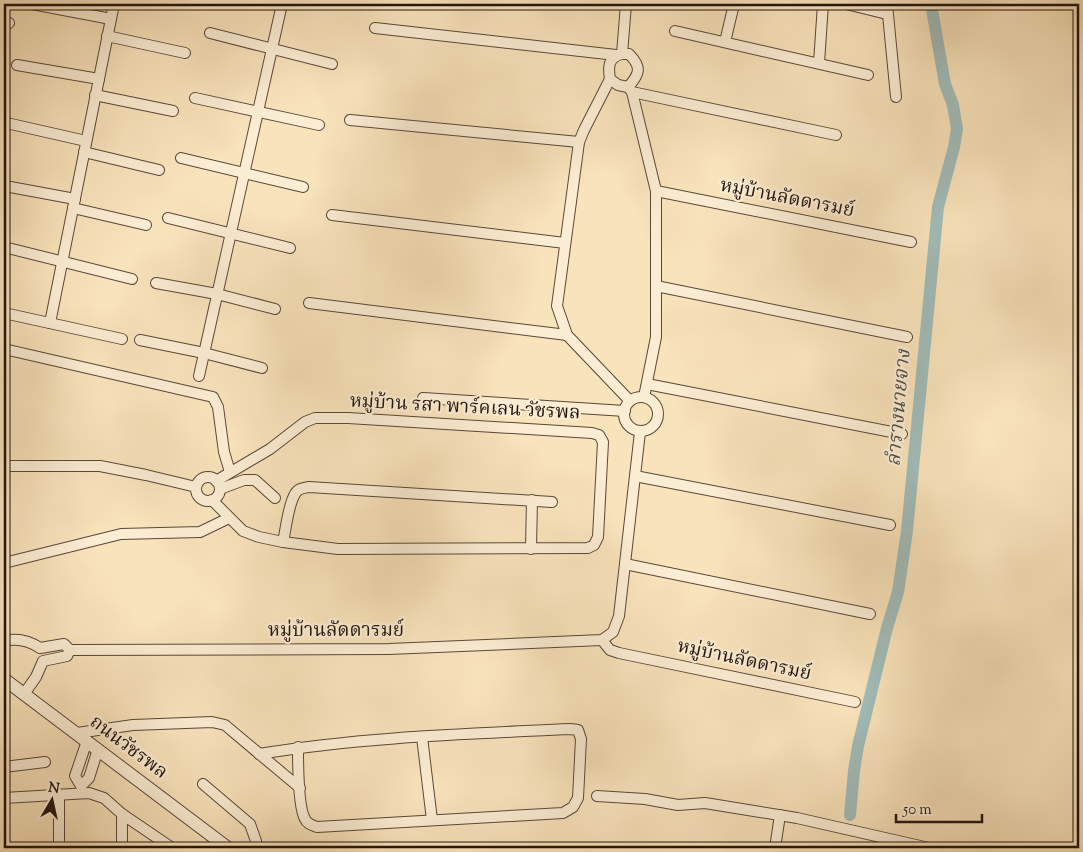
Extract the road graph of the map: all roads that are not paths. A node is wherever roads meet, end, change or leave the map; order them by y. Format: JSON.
{"nodes":[{"id":1,"x":32,"y":4,"type":"edge"},
{"id":2,"x":114,"y":4,"type":"edge"},
{"id":3,"x":282,"y":4,"type":"edge"},
{"id":4,"x":626,"y":4,"type":"edge"},
{"id":5,"x":734,"y":4,"type":"edge"},
{"id":6,"x":823,"y":4,"type":"edge"},
{"id":7,"x":846,"y":4,"type":"edge"},
{"id":8,"x":887,"y":9,"type":"edge"},
{"id":9,"x":110,"y":19,"type":"junction"},
{"id":10,"x":375,"y":28,"type":"dead end"},
{"id":11,"x":675,"y":31,"type":"dead end"},
{"id":12,"x":210,"y":34,"type":"dead end"},
{"id":13,"x":107,"y":36,"type":"junction"},
{"id":14,"x":725,"y":42,"type":"junction"},
{"id":15,"x":272,"y":49,"type":"junction"},
{"id":16,"x":185,"y":53,"type":"dead end"},
{"id":17,"x":619,"y":54,"type":"junction"},
{"id":18,"x":819,"y":63,"type":"junction"},
{"id":19,"x":332,"y":64,"type":"dead end"},
{"id":20,"x":17,"y":65,"type":"dead end"},
{"id":21,"x":868,"y":75,"type":"dead end"},
{"id":22,"x":99,"y":79,"type":"junction"},
{"id":23,"x":610,"y":79,"type":"junction"},
{"id":24,"x":630,"y":90,"type":"junction"},
{"id":25,"x":95,"y":95,"type":"junction"},
{"id":26,"x":896,"y":97,"type":"dead end"},
{"id":27,"x":195,"y":98,"type":"dead end"},
{"id":28,"x":173,"y":111,"type":"dead end"},
{"id":29,"x":258,"y":113,"type":"junction"},
{"id":30,"x":350,"y":120,"type":"dead end"},
{"id":31,"x":11,"y":124,"type":"dead end"},
{"id":32,"x":319,"y":125,"type":"dead end"},
{"id":33,"x":836,"y":135,"type":"dead end"},
{"id":34,"x":86,"y":141,"type":"junction"},
{"id":35,"x":579,"y":142,"type":"junction"},
{"id":36,"x":84,"y":152,"type":"junction"},
{"id":37,"x":181,"y":158,"type":"dead end"},
{"id":38,"x":160,"y":170,"type":"dead end"},
{"id":39,"x":244,"y":173,"type":"junction"},
{"id":40,"x":5,"y":186,"type":"edge"},
{"id":41,"x":303,"y":187,"type":"dead end"},
{"id":42,"x":656,"y":191,"type":"junction"},
{"id":43,"x":74,"y":203,"type":"junction"},
{"id":44,"x":332,"y":215,"type":"dead end"},
{"id":45,"x":168,"y":218,"type":"dead end"},
{"id":46,"x":146,"y":225,"type":"dead end"},
{"id":47,"x":230,"y":235,"type":"junction"},
{"id":48,"x":911,"y":242,"type":"dead end"},
{"id":49,"x":566,"y":243,"type":"junction"},
{"id":50,"x":4,"y":246,"type":"edge"},
{"id":51,"x":290,"y":248,"type":"dead end"},
{"id":52,"x":62,"y":262,"type":"junction"},
{"id":53,"x":132,"y":279,"type":"dead end"},
{"id":54,"x":156,"y":283,"type":"dead end"},
{"id":55,"x":656,"y":286,"type":"junction"},
{"id":56,"x":217,"y":294,"type":"junction"},
{"id":57,"x":309,"y":303,"type":"dead end"},
{"id":58,"x":275,"y":309,"type":"dead end"},
{"id":59,"x":4,"y":312,"type":"edge"},
{"id":60,"x":50,"y":323,"type":"junction"},
{"id":61,"x":568,"y":335,"type":"junction"},
{"id":62,"x":907,"y":337,"type":"dead end"},
{"id":63,"x":122,"y":339,"type":"dead end"},
{"id":64,"x":140,"y":340,"type":"dead end"},
{"id":65,"x":4,"y":349,"type":"edge"},
{"id":66,"x":204,"y":353,"type":"junction"},
{"id":67,"x":262,"y":368,"type":"dead end"},
{"id":68,"x":199,"y":376,"type":"dead end"},
{"id":69,"x":647,"y":384,"type":"junction"},
{"id":70,"x":644,"y":397,"type":"junction"},
{"id":71,"x":422,"y":398,"type":"dead end"},
{"id":72,"x":630,"y":401,"type":"junction"},
{"id":73,"x":625,"y":411,"type":"junction"},
{"id":74,"x":640,"y":432,"type":"junction"},
{"id":75,"x":902,"y":434,"type":"dead end"},
{"id":76,"x":4,"y":466,"type":"edge"},
{"id":77,"x":230,"y":472,"type":"junction"},
{"id":78,"x":635,"y":476,"type":"junction"},
{"id":79,"x":218,"y":485,"type":"junction"},
{"id":80,"x":196,"y":487,"type":"junction"},
{"id":81,"x":275,"y":498,"type":"dead end"},
{"id":82,"x":212,"y":500,"type":"junction"},
{"id":83,"x":532,"y":500,"type":"junction"},
{"id":84,"x":552,"y":502,"type":"dead end"},
{"id":85,"x":229,"y":518,"type":"junction"},
{"id":86,"x":890,"y":525,"type":"dead end"},
{"id":87,"x":283,"y":542,"type":"junction"},
{"id":88,"x":531,"y":549,"type":"junction"},
{"id":89,"x":4,"y":563,"type":"edge"},
{"id":90,"x":625,"y":564,"type":"junction"},
{"id":91,"x":870,"y":614,"type":"dead end"},
{"id":92,"x":602,"y":640,"type":"junction"},
{"id":93,"x":4,"y":642,"type":"edge"},
{"id":94,"x":40,"y":648,"type":"junction"},
{"id":95,"x":70,"y":650,"type":"junction"},
{"id":96,"x":43,"y":661,"type":"junction"},
{"id":97,"x":4,"y":679,"type":"edge"},
{"id":98,"x":24,"y":694,"type":"junction"},
{"id":99,"x":855,"y":702,"type":"dead end"},
{"id":100,"x":82,"y":737,"type":"junction"},
{"id":101,"x":422,"y":737,"type":"junction"},
{"id":102,"x":298,"y":747,"type":"junction"},
{"id":103,"x":98,"y":749,"type":"junction"},
{"id":104,"x":259,"y":754,"type":"junction"},
{"id":105,"x":45,"y":762,"type":"dead end"},
{"id":106,"x":4,"y":767,"type":"edge"},
{"id":107,"x":203,"y":784,"type":"dead end"},
{"id":108,"x":300,"y":788,"type":"junction"},
{"id":109,"x":80,"y":790,"type":"junction"},
{"id":110,"x":60,"y":794,"type":"junction"},
{"id":111,"x":597,"y":796,"type":"dead end"},
{"id":112,"x":4,"y":798,"type":"edge"},
{"id":113,"x":122,"y":814,"type":"junction"},
{"id":114,"x":780,"y":815,"type":"junction"},
{"id":115,"x":432,"y":820,"type":"junction"},
{"id":116,"x":59,"y":848,"type":"edge"},
{"id":117,"x":122,"y":848,"type":"edge"},
{"id":118,"x":172,"y":848,"type":"edge"},
{"id":119,"x":228,"y":848,"type":"edge"},
{"id":120,"x":256,"y":848,"type":"edge"},
{"id":121,"x":775,"y":848,"type":"edge"},
{"id":122,"x":929,"y":848,"type":"edge"}],
"edges":[{"from":1,"to":9,"type":"street"},
{"from":2,"to":9,"type":"street"},
{"from":3,"to":15,"type":"street"},
{"from":4,"to":17,"type":"street"},
{"from":5,"to":14,"type":"street"},
{"from":6,"to":18,"type":"street"},
{"from":7,"to":8,"type":"street"},
{"from":8,"to":26,"type":"street"},
{"from":9,"to":13,"type":"street"},
{"from":10,"to":17,"type":"street"},
{"from":11,"to":14,"type":"street"},
{"from":12,"to":15,"type":"street"},
{"from":13,"to":16,"type":"street"},
{"from":13,"to":22,"type":"street"},
{"from":14,"to":18,"type":"street"},
{"from":15,"to":19,"type":"street"},
{"from":15,"to":29,"type":"street"},
{"from":17,"to":23,"type":"street"},
{"from":17,"to":24,"type":"street"},
{"from":18,"to":21,"type":"street"},
{"from":20,"to":22,"type":"street"},
{"from":22,"to":25,"type":"street"},
{"from":23,"to":24,"type":"street"},
{"from":23,"to":35,"type":"street"},
{"from":24,"to":33,"type":"street"},
{"from":24,"to":42,"type":"street"},
{"from":25,"to":28,"type":"street"},
{"from":25,"to":34,"type":"street"},
{"from":27,"to":29,"type":"street"},
{"from":29,"to":32,"type":"street"},
{"from":29,"to":39,"type":"street"},
{"from":30,"to":35,"type":"street"},
{"from":31,"to":34,"type":"street"},
{"from":34,"to":36,"type":"street"},
{"from":35,"to":49,"type":"street"},
{"from":36,"to":38,"type":"street"},
{"from":36,"to":43,"type":"street"},
{"from":37,"to":39,"type":"street"},
{"from":39,"to":41,"type":"street"},
{"from":39,"to":47,"type":"street"},
{"from":40,"to":43,"type":"street"},
{"from":42,"to":48,"type":"street","name":"หมู่บ้านลัดดารมย์"},
{"from":42,"to":55,"type":"street"},
{"from":43,"to":46,"type":"street"},
{"from":43,"to":52,"type":"street"},
{"from":44,"to":49,"type":"street"},
{"from":45,"to":47,"type":"street"},
{"from":47,"to":51,"type":"street"},
{"from":47,"to":56,"type":"street"},
{"from":49,"to":61,"type":"street"},
{"from":50,"to":52,"type":"street"},
{"from":52,"to":53,"type":"street"},
{"from":52,"to":60,"type":"street"},
{"from":54,"to":56,"type":"street"},
{"from":55,"to":62,"type":"street"},
{"from":55,"to":69,"type":"street"},
{"from":56,"to":58,"type":"street"},
{"from":56,"to":66,"type":"street"},
{"from":57,"to":61,"type":"street"},
{"from":59,"to":60,"type":"street"},
{"from":60,"to":63,"type":"street"},
{"from":61,"to":72,"type":"street"},
{"from":64,"to":66,"type":"street"},
{"from":65,"to":77,"type":"street"},
{"from":66,"to":67,"type":"street"},
{"from":66,"to":68,"type":"street"},
{"from":69,"to":70,"type":"street"},
{"from":69,"to":75,"type":"street"},
{"from":70,"to":72,"type":"street"},
{"from":70,"to":74,"type":"street"},
{"from":71,"to":73,"type":"street"},
{"from":72,"to":73,"type":"street"},
{"from":73,"to":74,"type":"street"},
{"from":74,"to":78,"type":"street"},
{"from":76,"to":80,"type":"street"},
{"from":77,"to":79,"type":"street","name":"หมู่บ้าน รสา พาร์คเลน วัชรพล"},
{"from":77,"to":88,"type":"street","name":"หมู่บ้าน รสา พาร์คเลน วัชรพล"},
{"from":78,"to":86,"type":"street"},
{"from":78,"to":90,"type":"street"},
{"from":79,"to":80,"type":"street"},
{"from":79,"to":81,"type":"street"},
{"from":79,"to":82,"type":"street"},
{"from":80,"to":82,"type":"street"},
{"from":82,"to":85,"type":"street","name":"หมู่บ้าน รสา พาร์คเลน วัชรพล"},
{"from":83,"to":84,"type":"street"},
{"from":83,"to":87,"type":"street"},
{"from":83,"to":88,"type":"street"},
{"from":85,"to":87,"type":"street","name":"หมู่บ้าน รสา พาร์คเลน วัชรพล"},
{"from":85,"to":89,"type":"street"},
{"from":87,"to":88,"type":"street","name":"หมู่บ้าน รสา พาร์คเลน วัชรพล"},
{"from":90,"to":91,"type":"street"},
{"from":90,"to":92,"type":"street"},
{"from":92,"to":95,"type":"street","name":"หมู่บ้านลัดดารมย์"},
{"from":92,"to":99,"type":"street","name":"หมู่บ้านลัดดารมย์"},
{"from":93,"to":94,"type":"street","name":"หมู่บ้านลัดดารมย์"},
{"from":94,"to":95,"type":"street","name":"หมู่บ้านลัดดารมย์"},
{"from":94,"to":96,"type":"street"},
{"from":95,"to":96,"type":"street","name":"หมู่บ้านลัดดารมย์"},
{"from":96,"to":98,"type":"street"},
{"from":97,"to":98,"type":"street","name":"ถนนวัชรพล"},
{"from":98,"to":100,"type":"street","name":"ถนนวัชรพล"},
{"from":100,"to":103,"type":"street","name":"ถนนวัชรพล"},
{"from":100,"to":104,"type":"street"},
{"from":100,"to":109,"type":"street"},
{"from":101,"to":102,"type":"street"},
{"from":101,"to":115,"type":"street"},
{"from":101,"to":115,"type":"street"},
{"from":102,"to":104,"type":"street"},
{"from":102,"to":108,"type":"street"},
{"from":103,"to":109,"type":"street"},
{"from":103,"to":119,"type":"street","name":"ถนนวัชรพล"},
{"from":104,"to":108,"type":"street"},
{"from":105,"to":106,"type":"street"},
{"from":107,"to":120,"type":"street"},
{"from":108,"to":115,"type":"street"},
{"from":109,"to":110,"type":"street"},
{"from":109,"to":113,"type":"street"},
{"from":110,"to":112,"type":"street"},
{"from":110,"to":116,"type":"street"},
{"from":111,"to":114,"type":"street"},
{"from":113,"to":117,"type":"street"},
{"from":113,"to":118,"type":"street"},
{"from":114,"to":121,"type":"street"},
{"from":114,"to":122,"type":"street"}]}
